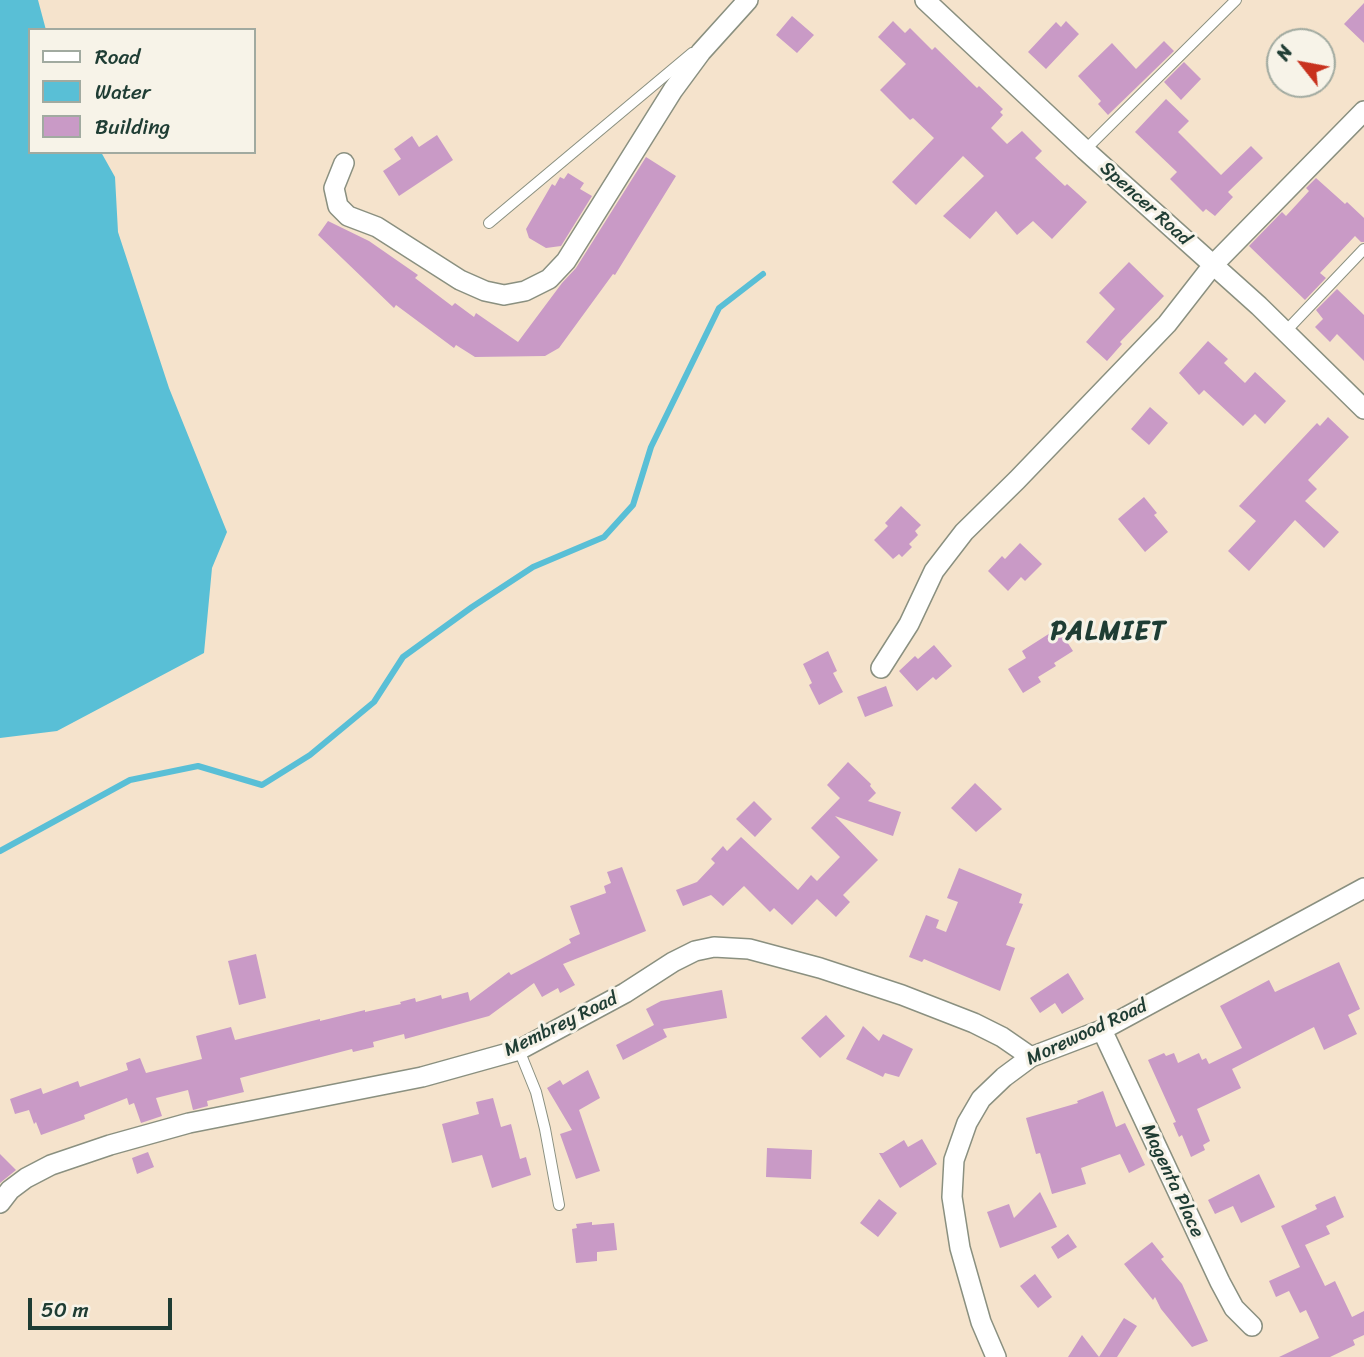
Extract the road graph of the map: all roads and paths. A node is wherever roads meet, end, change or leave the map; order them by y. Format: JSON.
{"nodes":[{"id":1,"x":748,"y":0,"type":"edge"},
{"id":2,"x":925,"y":0,"type":"edge"},
{"id":3,"x":1236,"y":0,"type":"edge"},
{"id":4,"x":725,"y":24,"type":"junction"},
{"id":5,"x":1364,"y":111,"type":"edge"},
{"id":6,"x":1085,"y":150,"type":"junction"},
{"id":7,"x":344,"y":163,"type":"dead end"},
{"id":8,"x":489,"y":223,"type":"dead end"},
{"id":9,"x":1364,"y":249,"type":"edge"},
{"id":10,"x":1213,"y":265,"type":"junction"},
{"id":11,"x":1285,"y":332,"type":"junction"},
{"id":12,"x":1364,"y":409,"type":"edge"},
{"id":13,"x":881,"y":667,"type":"dead end"},
{"id":14,"x":1364,"y":888,"type":"edge"},
{"id":15,"x":1102,"y":1030,"type":"junction"},
{"id":16,"x":519,"y":1050,"type":"junction"},
{"id":17,"x":1031,"y":1057,"type":"junction"},
{"id":18,"x":0,"y":1203,"type":"edge"},
{"id":19,"x":559,"y":1205,"type":"dead end"},
{"id":20,"x":1252,"y":1326,"type":"dead end"},
{"id":21,"x":996,"y":1357,"type":"edge"}],
"edges":[{"from":1,"to":4,"type":"street"},
{"from":2,"to":6,"type":"street","name":"Spencer Road"},
{"from":3,"to":6,"type":"lane"},
{"from":4,"to":7,"type":"street"},
{"from":4,"to":8,"type":"lane"},
{"from":5,"to":10,"type":"street"},
{"from":6,"to":10,"type":"street","name":"Spencer Road"},
{"from":9,"to":11,"type":"lane"},
{"from":10,"to":11,"type":"street","name":"Spencer Road"},
{"from":10,"to":13,"type":"street"},
{"from":11,"to":12,"type":"street","name":"Spencer Road"},
{"from":14,"to":15,"type":"street","name":"Morewood Road"},
{"from":15,"to":17,"type":"street","name":"Morewood Road"},
{"from":15,"to":20,"type":"street","name":"Magenta Place"},
{"from":16,"to":17,"type":"street","name":"Membrey Road"},
{"from":16,"to":18,"type":"street","name":"Membrey Road"},
{"from":16,"to":19,"type":"lane"},
{"from":17,"to":21,"type":"street","name":"Morewood Road"}]}
